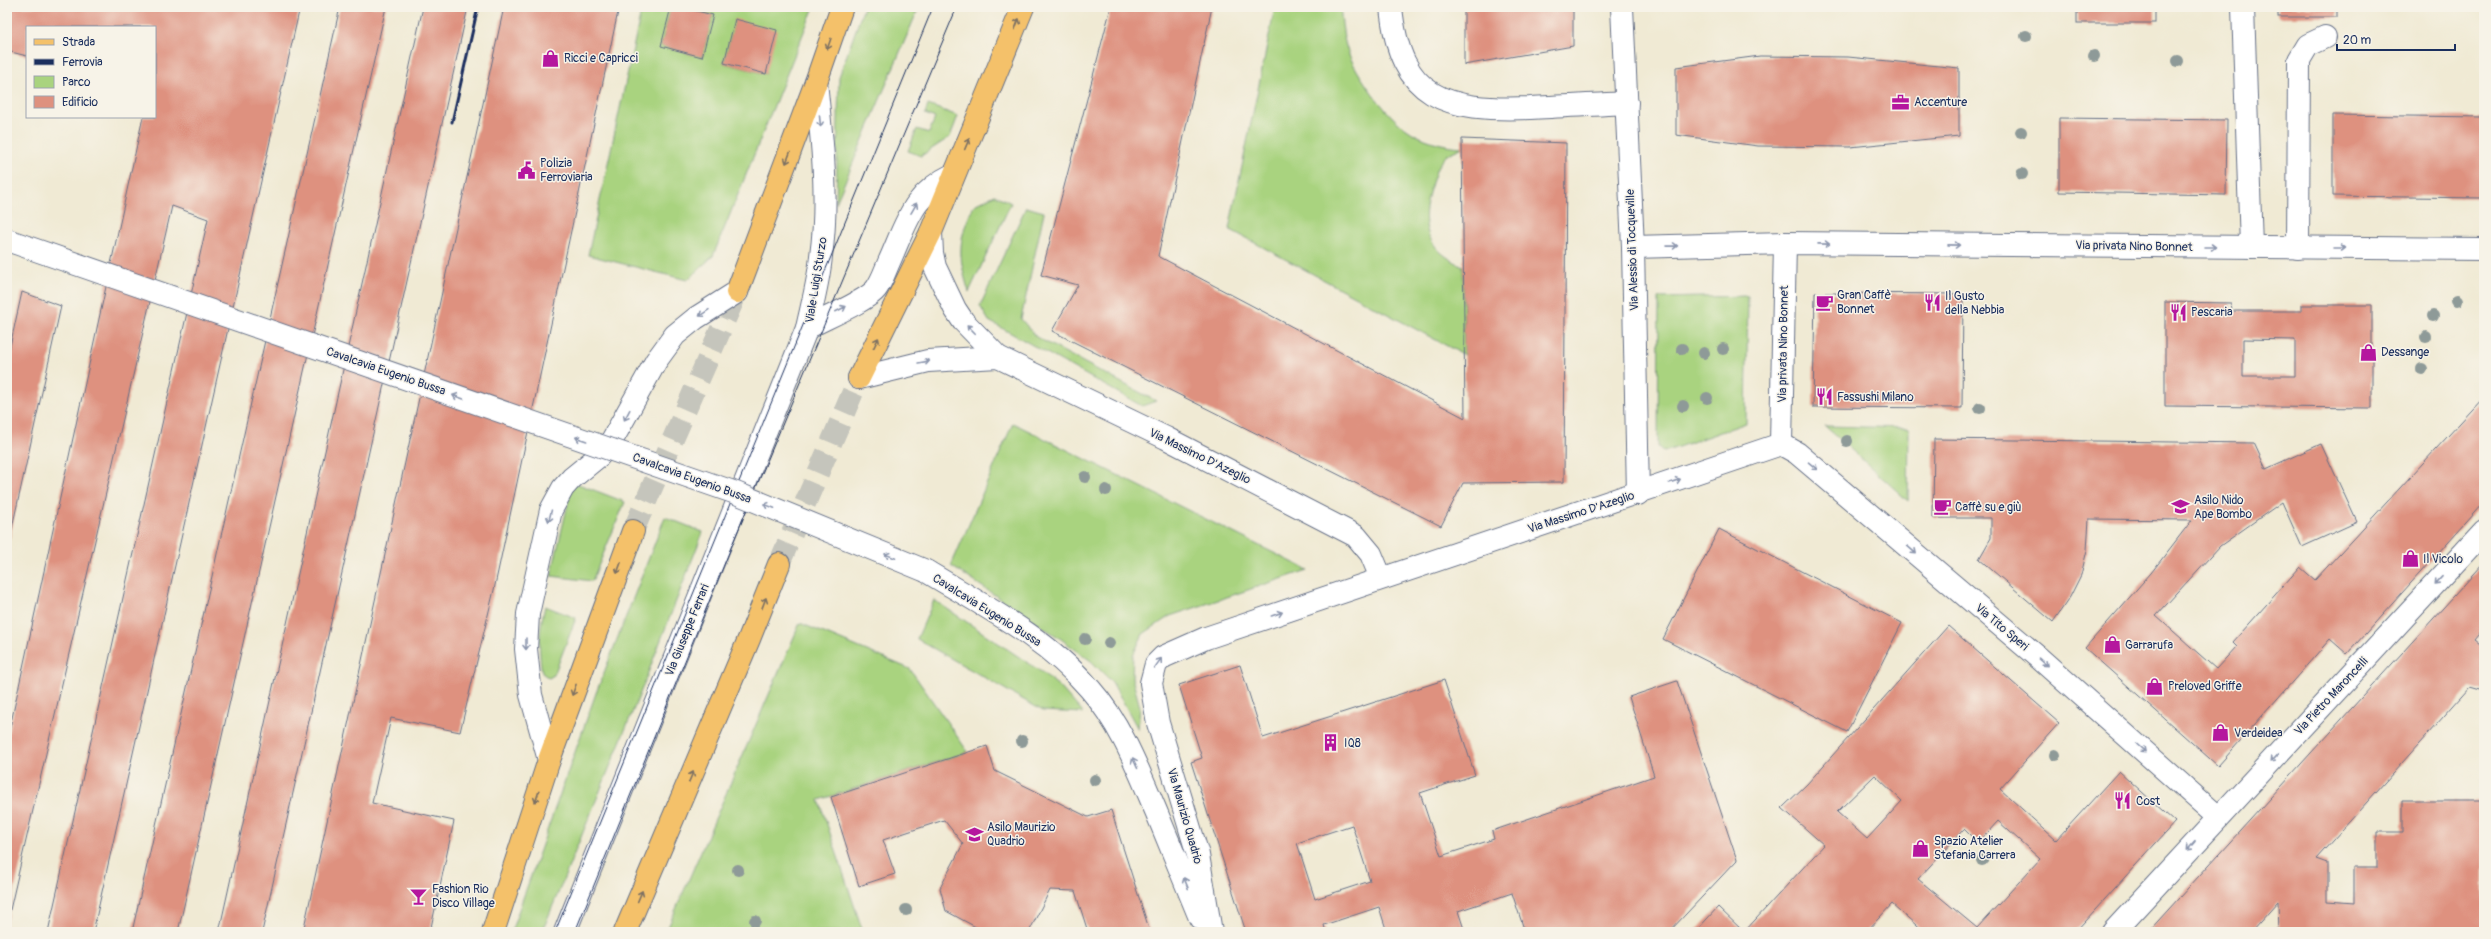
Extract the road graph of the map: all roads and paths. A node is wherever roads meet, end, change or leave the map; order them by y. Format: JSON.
{"nodes":[{"id":1,"x":842,"y":7,"type":"edge"},
{"id":2,"x":1023,"y":7,"type":"edge"},
{"id":3,"x":1391,"y":7,"type":"edge"},
{"id":4,"x":1622,"y":7,"type":"edge"},
{"id":5,"x":2243,"y":7,"type":"edge"},
{"id":6,"x":2324,"y":37,"type":"dead end"},
{"id":7,"x":816,"y":82,"type":"junction"},
{"id":8,"x":1627,"y":104,"type":"junction"},
{"id":9,"x":954,"y":174,"type":"junction"},
{"id":10,"x":931,"y":232,"type":"junction"},
{"id":11,"x":7,"y":240,"type":"edge"},
{"id":12,"x":1785,"y":244,"type":"junction"},
{"id":13,"x":1633,"y":247,"type":"junction"},
{"id":14,"x":2251,"y":247,"type":"junction"},
{"id":15,"x":2298,"y":248,"type":"junction"},
{"id":16,"x":2484,"y":249,"type":"edge"},
{"id":17,"x":737,"y":292,"type":"joint"},
{"id":18,"x":807,"y":328,"type":"junction"},
{"id":19,"x":998,"y":357,"type":"junction"},
{"id":20,"x":859,"y":378,"type":"joint"},
{"id":21,"x":1781,"y":444,"type":"junction"},
{"id":22,"x":1638,"y":494,"type":"junction"},
{"id":23,"x":633,"y":531,"type":"tunnel mouth"},
{"id":24,"x":2484,"y":531,"type":"edge"},
{"id":25,"x":779,"y":564,"type":"tunnel mouth"},
{"id":26,"x":1381,"y":578,"type":"junction"},
{"id":27,"x":1153,"y":701,"type":"joint"},
{"id":28,"x":549,"y":760,"type":"junction"},
{"id":29,"x":2218,"y":817,"type":"junction"},
{"id":30,"x":493,"y":932,"type":"edge"},
{"id":31,"x":565,"y":932,"type":"edge"},
{"id":32,"x":625,"y":932,"type":"edge"},
{"id":33,"x":1206,"y":932,"type":"edge"},
{"id":34,"x":1211,"y":932,"type":"edge"},
{"id":35,"x":2113,"y":932,"type":"edge"}],
"edges":[{"from":1,"to":7,"type":"main road","name":"Viale Luigi Sturzo","one_way":true},
{"from":9,"to":2,"type":"main road","one_way":true},
{"from":3,"to":8,"type":"street"},
{"from":4,"to":8,"type":"street","name":"Via Alessio di Tocqueville"},
{"from":5,"to":14,"type":"street"},
{"from":6,"to":15,"type":"street"},
{"from":7,"to":17,"type":"main road","name":"Viale Luigi Sturzo","one_way":true},
{"from":7,"to":18,"type":"street","name":"Viale Luigi Sturzo","one_way":true},
{"from":8,"to":13,"type":"street","name":"Via Alessio di Tocqueville"},
{"from":9,"to":10,"type":"main road"},
{"from":18,"to":9,"type":"street","name":"Viale Luigi Sturzo","one_way":true},
{"from":19,"to":10,"type":"street","name":"Via Massimo D'Azeglio","one_way":true},
{"from":20,"to":10,"type":"main road","one_way":true},
{"from":33,"to":11,"type":"street","name":"Cavalcavia Eugenio Bussa","one_way":true,"bridge":true},
{"from":13,"to":12,"type":"street","name":"Via privata Nino Bonnet","one_way":true},
{"from":12,"to":14,"type":"street","name":"Via privata Nino Bonnet","one_way":true},
{"from":12,"to":21,"type":"street","name":"Via privata Nino Bonnet"},
{"from":13,"to":22,"type":"street","name":"Via Alessio di Tocqueville"},
{"from":14,"to":15,"type":"street","name":"Via privata Nino Bonnet"},
{"from":15,"to":16,"type":"street","name":"Via privata Nino Bonnet","one_way":true},
{"from":17,"to":28,"type":"street","one_way":true},
{"from":18,"to":31,"type":"street","name":"Via Giuseppe Ferrari"},
{"from":20,"to":19,"type":"street","name":"Via Massimo D'Azeglio","one_way":true},
{"from":19,"to":26,"type":"street","name":"Via Massimo D'Azeglio"},
{"from":22,"to":21,"type":"street","name":"Via Massimo D'Azeglio","one_way":true},
{"from":21,"to":29,"type":"street","name":"Via Tito Speri","one_way":true},
{"from":22,"to":26,"type":"street","name":"Via Massimo D'Azeglio"},
{"from":23,"to":28,"type":"main road","one_way":true},
{"from":24,"to":29,"type":"street","name":"Via Pietro Maroncelli","one_way":true},
{"from":32,"to":25,"type":"main road","one_way":true},
{"from":27,"to":26,"type":"street","name":"Via Massimo D'Azeglio","one_way":true},
{"from":27,"to":34,"type":"street","name":"Via Maurizio Quadrio"},
{"from":28,"to":30,"type":"main road","one_way":true},
{"from":29,"to":35,"type":"street","name":"Via Pietro Maroncelli","one_way":true}]}
